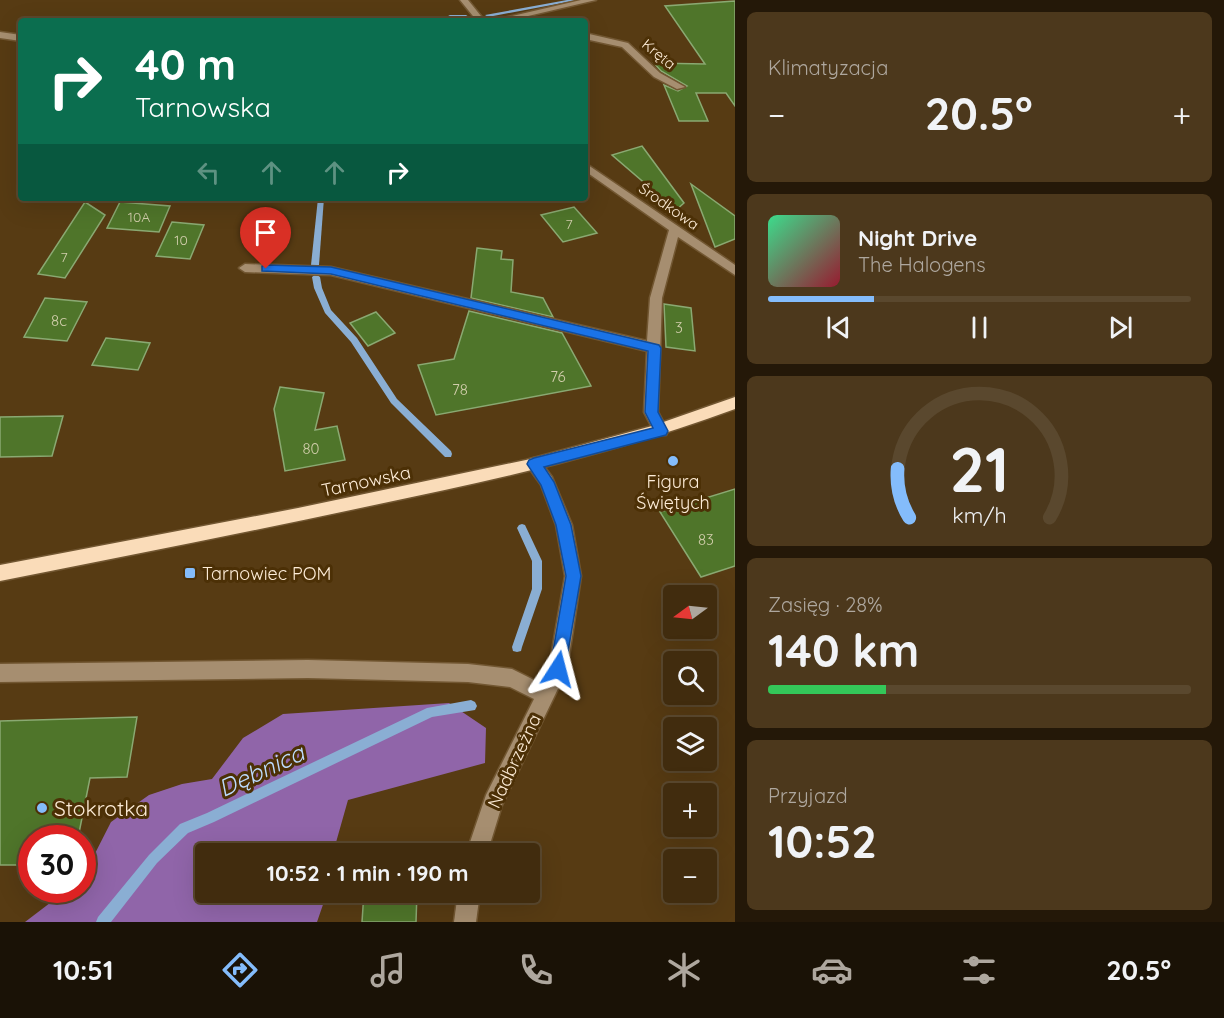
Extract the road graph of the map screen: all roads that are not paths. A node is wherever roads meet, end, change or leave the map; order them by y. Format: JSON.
{"nodes":[{"id":1,"x":464,"y":0,"type":"edge"},
{"id":2,"x":592,"y":0,"type":"edge"},
{"id":3,"x":479,"y":18,"type":"edge"},
{"id":4,"x":525,"y":18,"type":"edge"},
{"id":5,"x":0,"y":35,"type":"edge"},
{"id":6,"x":588,"y":37,"type":"edge"},
{"id":7,"x":18,"y":38,"type":"edge"},
{"id":8,"x":680,"y":87,"type":"dead end"},
{"id":9,"x":588,"y":168,"type":"edge"},
{"id":10,"x":675,"y":228,"type":"junction"},
{"id":11,"x":245,"y":268,"type":"dead end"},
{"id":12,"x":735,"y":271,"type":"edge"},
{"id":13,"x":654,"y":348,"type":"junction"},
{"id":14,"x":735,"y":403,"type":"edge"},
{"id":15,"x":661,"y":431,"type":"junction"},
{"id":16,"x":534,"y":464,"type":"junction"},
{"id":17,"x":0,"y":573,"type":"edge"},
{"id":18,"x":0,"y":673,"type":"edge"},
{"id":19,"x":544,"y":695,"type":"junction"},
{"id":20,"x":480,"y":843,"type":"edge"},
{"id":21,"x":468,"y":903,"type":"edge"},
{"id":22,"x":465,"y":922,"type":"edge"}],
"edges":[{"from":1,"to":3,"type":"street"},
{"from":2,"to":4,"type":"street"},
{"from":5,"to":7,"type":"street"},
{"from":6,"to":8,"type":"street","name":"Kręta"},
{"from":9,"to":10,"type":"street","name":"Środkowa"},
{"from":10,"to":12,"type":"street","name":"Środkowa"},
{"from":10,"to":13,"type":"street"},
{"from":11,"to":13,"type":"street"},
{"from":13,"to":15,"type":"street"},
{"from":14,"to":15,"type":"main road","name":"Tarnowska"},
{"from":15,"to":16,"type":"main road","name":"Tarnowska"},
{"from":16,"to":17,"type":"main road","name":"Tarnowska"},
{"from":16,"to":19,"type":"street","name":"Nadbrzeżna"},
{"from":18,"to":19,"type":"street"},
{"from":19,"to":20,"type":"street","name":"Nadbrzeżna"},
{"from":21,"to":22,"type":"street"}]}
